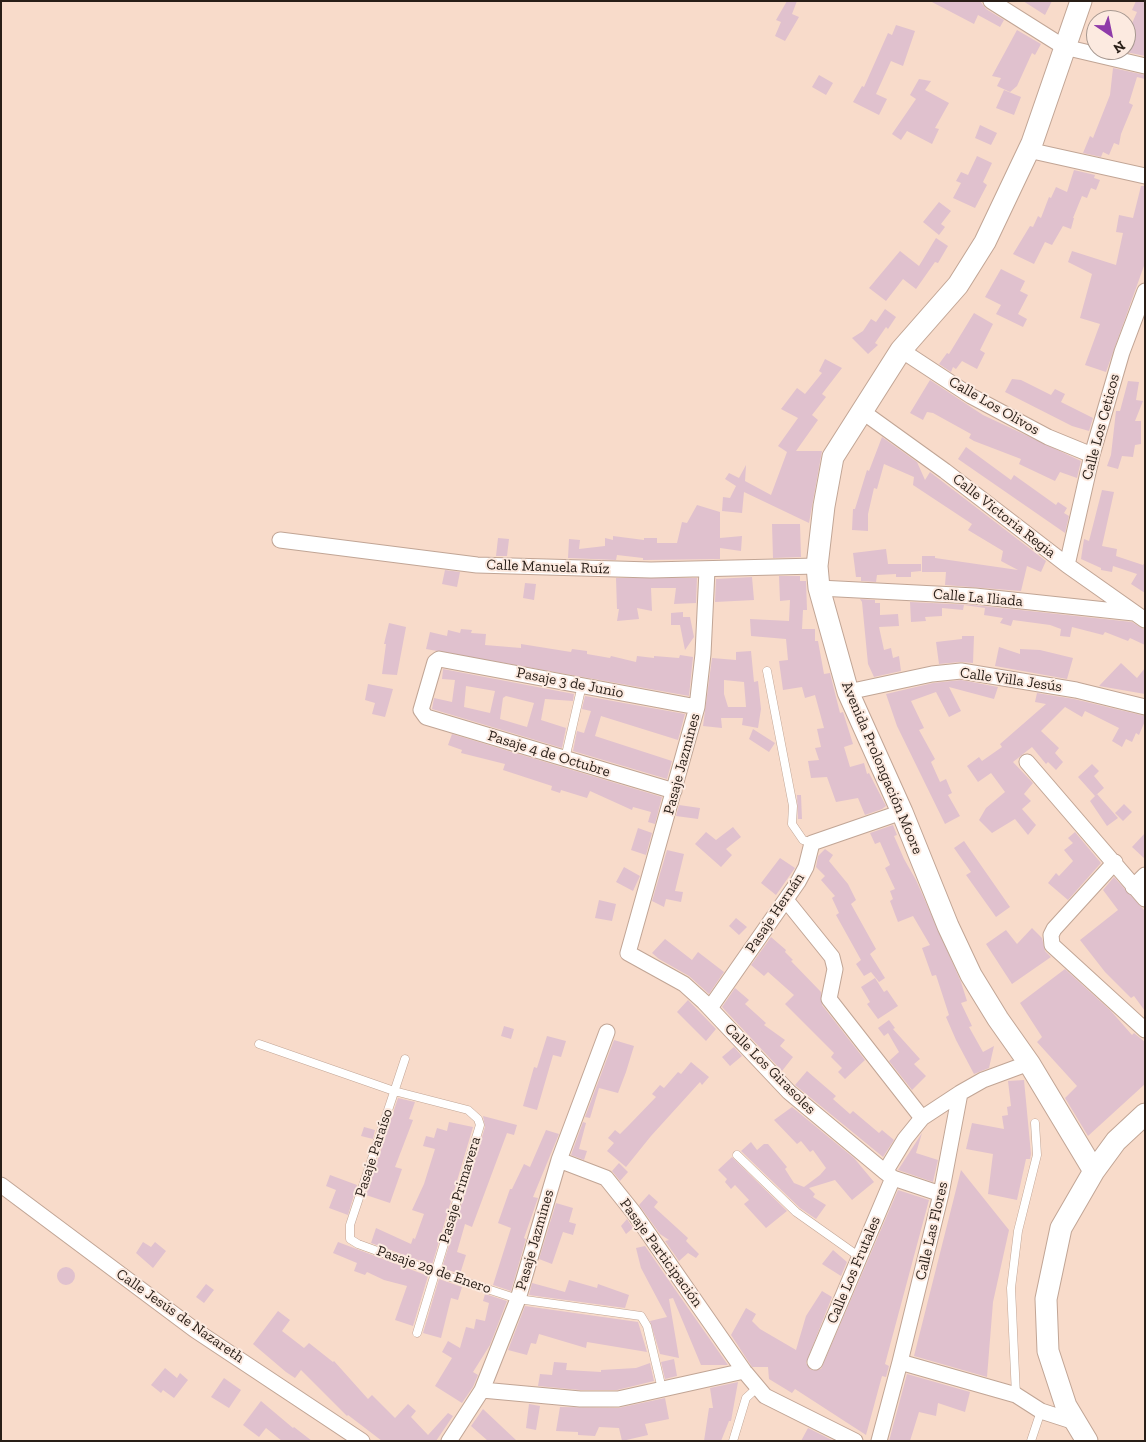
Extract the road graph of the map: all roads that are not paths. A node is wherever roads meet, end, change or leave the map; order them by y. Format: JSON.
{"nodes":[{"id":1,"x":991,"y":1,"type":"edge"},
{"id":2,"x":1081,"y":1,"type":"edge"},
{"id":3,"x":1064,"y":47,"type":"junction"},
{"id":4,"x":1145,"y":66,"type":"edge"},
{"id":5,"x":1028,"y":150,"type":"junction"},
{"id":6,"x":1145,"y":176,"type":"edge"},
{"id":7,"x":1145,"y":291,"type":"edge"},
{"id":8,"x":901,"y":350,"type":"junction"},
{"id":9,"x":863,"y":412,"type":"junction"},
{"id":10,"x":1092,"y":454,"type":"junction"},
{"id":11,"x":280,"y":540,"type":"dead end"},
{"id":12,"x":1067,"y":565,"type":"junction"},
{"id":13,"x":817,"y":566,"type":"junction"},
{"id":14,"x":707,"y":570,"type":"junction"},
{"id":15,"x":819,"y":588,"type":"junction"},
{"id":16,"x":1140,"y":616,"type":"edge"},
{"id":17,"x":767,"y":671,"type":"dead end"},
{"id":18,"x":582,"y":685,"type":"junction"},
{"id":19,"x":848,"y":692,"type":"junction"},
{"id":20,"x":697,"y":707,"type":"junction"},
{"id":21,"x":1145,"y":707,"type":"edge"},
{"id":22,"x":423,"y":716,"type":"joint"},
{"id":23,"x":565,"y":759,"type":"junction"},
{"id":24,"x":1027,"y":762,"type":"dead end"},
{"id":25,"x":674,"y":791,"type":"junction"},
{"id":26,"x":902,"y":812,"type":"junction"},
{"id":27,"x":812,"y":843,"type":"junction"},
{"id":28,"x":1115,"y":862,"type":"junction"},
{"id":29,"x":1145,"y":876,"type":"edge"},
{"id":30,"x":1133,"y":887,"type":"junction"},
{"id":31,"x":1145,"y":899,"type":"edge"},
{"id":32,"x":786,"y":900,"type":"junction"},
{"id":33,"x":628,"y":953,"type":"joint"},
{"id":34,"x":710,"y":1008,"type":"junction"},
{"id":35,"x":1145,"y":1030,"type":"edge"},
{"id":36,"x":607,"y":1032,"type":"dead end"},
{"id":37,"x":259,"y":1044,"type":"dead end"},
{"id":38,"x":405,"y":1059,"type":"dead end"},
{"id":39,"x":1029,"y":1063,"type":"junction"},
{"id":40,"x":394,"y":1091,"type":"junction"},
{"id":41,"x":960,"y":1093,"type":"junction"},
{"id":42,"x":1145,"y":1114,"type":"edge"},
{"id":43,"x":922,"y":1118,"type":"junction"},
{"id":44,"x":1035,"y":1123,"type":"dead end"},
{"id":45,"x":737,"y":1155,"type":"dead end"},
{"id":46,"x":559,"y":1160,"type":"junction"},
{"id":47,"x":1094,"y":1171,"type":"junction"},
{"id":48,"x":889,"y":1175,"type":"junction"},
{"id":49,"x":1,"y":1185,"type":"edge"},
{"id":50,"x":941,"y":1194,"type":"junction"},
{"id":51,"x":358,"y":1244,"type":"joint"},
{"id":52,"x":860,"y":1258,"type":"junction"},
{"id":53,"x":435,"y":1272,"type":"junction"},
{"id":54,"x":518,"y":1299,"type":"junction"},
{"id":55,"x":417,"y":1333,"type":"dead end"},
{"id":56,"x":815,"y":1362,"type":"dead end"},
{"id":57,"x":900,"y":1362,"type":"junction"},
{"id":58,"x":744,"y":1370,"type":"junction"},
{"id":59,"x":758,"y":1387,"type":"junction"},
{"id":60,"x":662,"y":1389,"type":"junction"},
{"id":61,"x":482,"y":1390,"type":"junction"},
{"id":62,"x":1016,"y":1395,"type":"junction"},
{"id":63,"x":1041,"y":1411,"type":"junction"},
{"id":64,"x":1075,"y":1422,"type":"junction"},
{"id":65,"x":362,"y":1441,"type":"edge"},
{"id":66,"x":449,"y":1441,"type":"edge"},
{"id":67,"x":733,"y":1441,"type":"edge"},
{"id":68,"x":855,"y":1441,"type":"edge"},
{"id":69,"x":878,"y":1441,"type":"edge"},
{"id":70,"x":1031,"y":1441,"type":"edge"},
{"id":71,"x":1087,"y":1441,"type":"edge"}],
"edges":[{"from":1,"to":3,"type":"street"},
{"from":2,"to":3,"type":"street","name":"Avenida Prolongación Moore"},
{"from":3,"to":4,"type":"street"},
{"from":3,"to":5,"type":"street","name":"Avenida Prolongación Moore"},
{"from":5,"to":6,"type":"street"},
{"from":5,"to":8,"type":"street","name":"Avenida Prolongación Moore"},
{"from":7,"to":10,"type":"street","name":"Calle Los Ceticos"},
{"from":8,"to":9,"type":"street","name":"Avenida Prolongación Moore"},
{"from":8,"to":10,"type":"street","name":"Calle Los Olivos"},
{"from":9,"to":12,"type":"street","name":"Calle Victoria Regia"},
{"from":9,"to":13,"type":"street","name":"Avenida Prolongación Moore"},
{"from":10,"to":12,"type":"street","name":"Calle Los Ceticos"},
{"from":11,"to":14,"type":"street","name":"Calle Manuela Ruíz"},
{"from":12,"to":16,"type":"street","name":"Calle Victoria Regia"},
{"from":13,"to":14,"type":"street","name":"Calle Manuela Ruíz"},
{"from":13,"to":15,"type":"street","name":"Avenida Prolongación Moore"},
{"from":14,"to":20,"type":"street","name":"Pasaje Jazmines"},
{"from":15,"to":16,"type":"street","name":"Calle La Iliada"},
{"from":15,"to":19,"type":"street","name":"Avenida Prolongación Moore"},
{"from":17,"to":27,"type":"lane"},
{"from":18,"to":20,"type":"street","name":"Pasaje 3 de Junio"},
{"from":18,"to":22,"type":"street","name":"Pasaje 3 de Junio"},
{"from":18,"to":23,"type":"lane"},
{"from":19,"to":21,"type":"street","name":"Calle Villa Jesús"},
{"from":19,"to":26,"type":"street","name":"Avenida Prolongación Moore"},
{"from":20,"to":25,"type":"street","name":"Pasaje Jazmines"},
{"from":22,"to":23,"type":"street","name":"Pasaje 4 de Octubre"},
{"from":23,"to":25,"type":"street","name":"Pasaje 4 de Octubre"},
{"from":24,"to":28,"type":"street"},
{"from":25,"to":33,"type":"street","name":"Pasaje Jazmines"},
{"from":26,"to":27,"type":"street"},
{"from":26,"to":39,"type":"street","name":"Avenida Prolongación Moore"},
{"from":27,"to":32,"type":"street","name":"Pasaje Hernán"},
{"from":28,"to":30,"type":"street"},
{"from":28,"to":35,"type":"street"},
{"from":29,"to":30,"type":"street"},
{"from":30,"to":31,"type":"street"},
{"from":32,"to":34,"type":"street","name":"Pasaje Hernán"},
{"from":32,"to":43,"type":"street"},
{"from":33,"to":34,"type":"street","name":"Calle Los Girasoles"},
{"from":34,"to":48,"type":"street","name":"Calle Los Girasoles"},
{"from":36,"to":46,"type":"street","name":"Pasaje Jazmines"},
{"from":37,"to":40,"type":"lane"},
{"from":38,"to":40,"type":"lane","name":"Pasaje Paraíso"},
{"from":39,"to":41,"type":"street"},
{"from":39,"to":47,"type":"street","name":"Avenida Prolongación Moore"},
{"from":40,"to":51,"type":"lane","name":"Pasaje Paraíso"},
{"from":40,"to":53,"type":"lane","name":"Pasaje Primavera"},
{"from":41,"to":43,"type":"street","name":"Calle Los Frutales"},
{"from":41,"to":50,"type":"street","name":"Calle Las Flores"},
{"from":42,"to":47,"type":"street"},
{"from":43,"to":48,"type":"street","name":"Calle Los Frutales"},
{"from":44,"to":62,"type":"lane"},
{"from":45,"to":52,"type":"lane"},
{"from":46,"to":54,"type":"street","name":"Pasaje Jazmines"},
{"from":46,"to":58,"type":"street","name":"Pasaje Participación"},
{"from":47,"to":64,"type":"street"},
{"from":48,"to":50,"type":"street","name":"Calle Los Girasoles"},
{"from":48,"to":52,"type":"street","name":"Calle Los Frutales"},
{"from":49,"to":65,"type":"street","name":"Calle Jesús de Nazareth"},
{"from":50,"to":57,"type":"street","name":"Calle Las Flores"},
{"from":51,"to":53,"type":"lane","name":"Pasaje 29 de Enero"},
{"from":52,"to":56,"type":"street","name":"Calle Los Frutales"},
{"from":53,"to":54,"type":"lane","name":"Pasaje 29 de Enero"},
{"from":53,"to":55,"type":"lane","name":"Pasaje Primavera"},
{"from":54,"to":60,"type":"lane","name":"Pasaje 29 de Enero"},
{"from":54,"to":61,"type":"street","name":"Pasaje Jazmines"},
{"from":57,"to":62,"type":"street"},
{"from":57,"to":69,"type":"street","name":"Calle Las Flores"},
{"from":58,"to":59,"type":"street","name":"Pasaje Participación"},
{"from":58,"to":60,"type":"street"},
{"from":59,"to":67,"type":"lane"},
{"from":59,"to":68,"type":"street","name":"Pasaje Participación"},
{"from":60,"to":61,"type":"street"},
{"from":61,"to":66,"type":"street","name":"Pasaje Jazmines"},
{"from":62,"to":63,"type":"street"},
{"from":63,"to":64,"type":"street"},
{"from":63,"to":70,"type":"lane"},
{"from":64,"to":71,"type":"street"}]}
